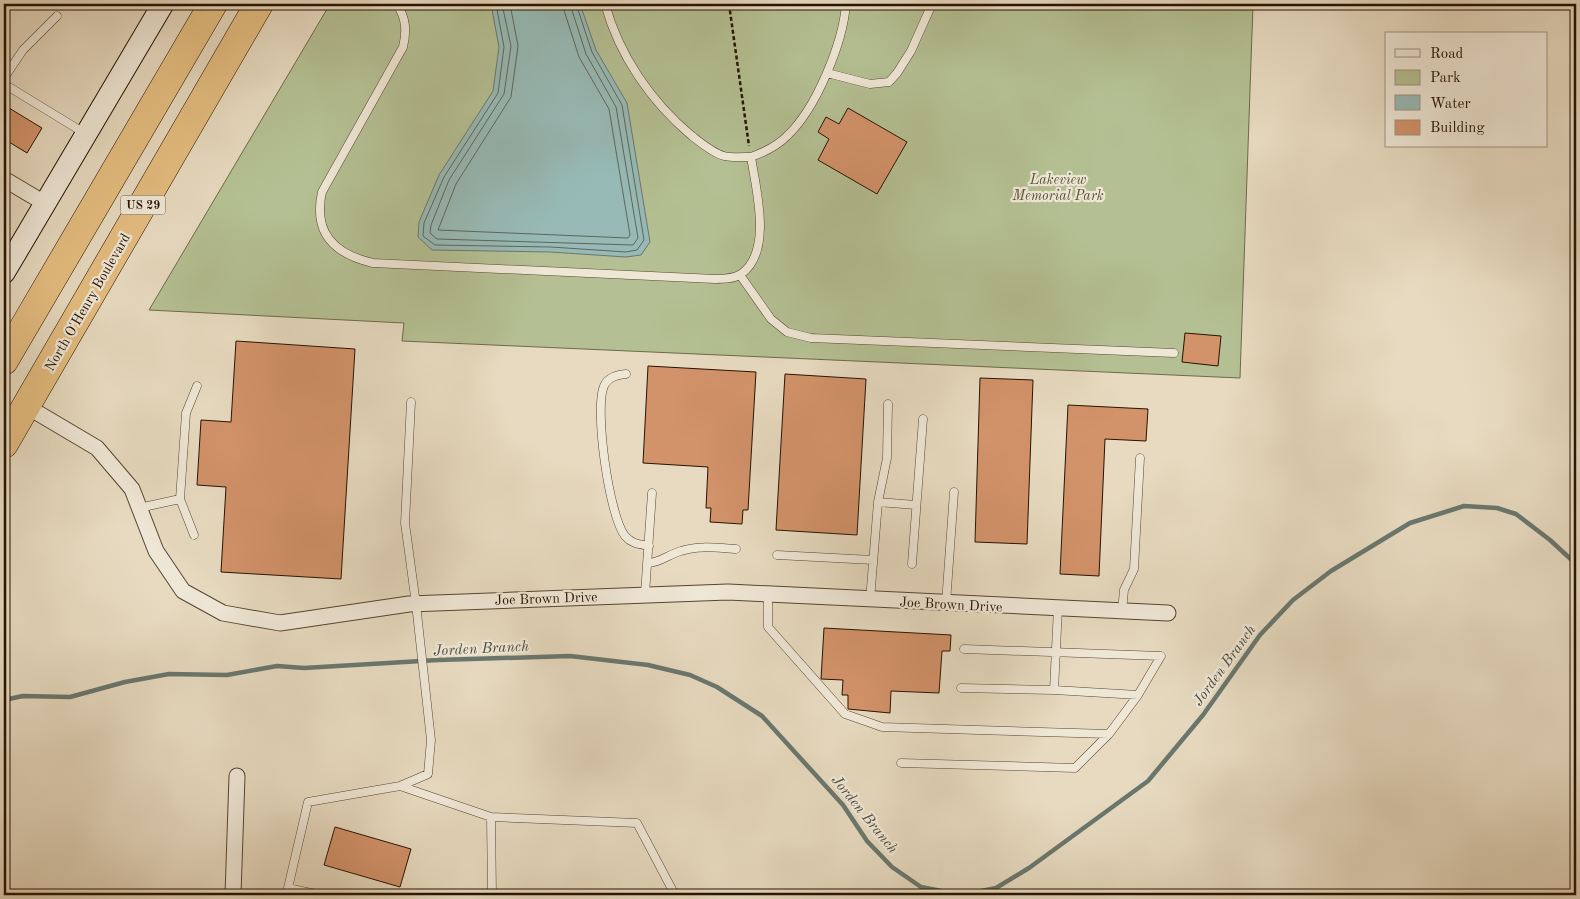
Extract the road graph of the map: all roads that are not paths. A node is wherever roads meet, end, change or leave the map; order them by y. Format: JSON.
{"nodes":[{"id":1,"x":163,"y":4,"type":"edge"},
{"id":2,"x":213,"y":4,"type":"edge"},
{"id":3,"x":259,"y":4,"type":"edge"},
{"id":4,"x":397,"y":4,"type":"edge"},
{"id":5,"x":605,"y":4,"type":"edge"},
{"id":6,"x":846,"y":4,"type":"edge"},
{"id":7,"x":932,"y":4,"type":"edge"},
{"id":8,"x":57,"y":16,"type":"dead end"},
{"id":9,"x":826,"y":73,"type":"junction"},
{"id":10,"x":4,"y":78,"type":"edge"},
{"id":11,"x":4,"y":88,"type":"edge"},
{"id":12,"x":86,"y":134,"type":"junction"},
{"id":13,"x":751,"y":157,"type":"junction"},
{"id":14,"x":4,"y":179,"type":"edge"},
{"id":15,"x":46,"y":204,"type":"junction"},
{"id":16,"x":4,"y":273,"type":"edge"},
{"id":17,"x":740,"y":275,"type":"junction"},
{"id":18,"x":1174,"y":353,"type":"dead end"},
{"id":19,"x":4,"y":361,"type":"edge"},
{"id":20,"x":626,"y":374,"type":"dead end"},
{"id":21,"x":197,"y":386,"type":"dead end"},
{"id":22,"x":411,"y":402,"type":"dead end"},
{"id":23,"x":888,"y":404,"type":"dead end"},
{"id":24,"x":26,"y":406,"type":"junction"},
{"id":25,"x":923,"y":419,"type":"dead end"},
{"id":26,"x":4,"y":444,"type":"edge"},
{"id":27,"x":1140,"y":458,"type":"dead end"},
{"id":28,"x":954,"y":492,"type":"dead end"},
{"id":29,"x":652,"y":493,"type":"dead end"},
{"id":30,"x":180,"y":499,"type":"junction"},
{"id":31,"x":878,"y":502,"type":"junction"},
{"id":32,"x":916,"y":504,"type":"junction"},
{"id":33,"x":139,"y":508,"type":"junction"},
{"id":34,"x":194,"y":535,"type":"dead end"},
{"id":35,"x":649,"y":546,"type":"junction"},
{"id":36,"x":736,"y":549,"type":"dead end"},
{"id":37,"x":776,"y":555,"type":"dead end"},
{"id":38,"x":873,"y":560,"type":"junction"},
{"id":39,"x":648,"y":563,"type":"junction"},
{"id":40,"x":912,"y":564,"type":"dead end"},
{"id":41,"x":645,"y":594,"type":"junction"},
{"id":42,"x":768,"y":594,"type":"junction"},
{"id":43,"x":870,"y":600,"type":"junction"},
{"id":44,"x":946,"y":603,"type":"junction"},
{"id":45,"x":416,"y":604,"type":"junction"},
{"id":46,"x":1058,"y":608,"type":"junction"},
{"id":47,"x":1122,"y":611,"type":"junction"},
{"id":48,"x":1168,"y":613,"type":"dead end"},
{"id":49,"x":964,"y":649,"type":"dead end"},
{"id":50,"x":1056,"y":652,"type":"junction"},
{"id":51,"x":961,"y":688,"type":"dead end"},
{"id":52,"x":1054,"y":690,"type":"junction"},
{"id":53,"x":1138,"y":695,"type":"junction"},
{"id":54,"x":1109,"y":734,"type":"junction"},
{"id":55,"x":901,"y":763,"type":"dead end"},
{"id":56,"x":237,"y":776,"type":"dead end"},
{"id":57,"x":400,"y":786,"type":"junction"},
{"id":58,"x":491,"y":817,"type":"junction"},
{"id":59,"x":233,"y":895,"type":"edge"},
{"id":60,"x":320,"y":895,"type":"edge"},
{"id":61,"x":492,"y":895,"type":"edge"},
{"id":62,"x":676,"y":895,"type":"edge"}],
"edges":[{"from":1,"to":12,"type":"street"},
{"from":2,"to":19,"type":"highway","number":"US 29"},
{"from":3,"to":24,"type":"highway","name":"North O'Henry Boulevard","number":"US 29"},
{"from":4,"to":17,"type":"lane"},
{"from":5,"to":13,"type":"lane"},
{"from":6,"to":9,"type":"lane"},
{"from":7,"to":9,"type":"lane"},
{"from":8,"to":10,"type":"lane"},
{"from":9,"to":13,"type":"lane"},
{"from":11,"to":12,"type":"lane"},
{"from":12,"to":15,"type":"street"},
{"from":13,"to":17,"type":"lane"},
{"from":14,"to":15,"type":"street"},
{"from":15,"to":16,"type":"street"},
{"from":17,"to":18,"type":"lane"},
{"from":20,"to":35,"type":"lane"},
{"from":21,"to":30,"type":"lane"},
{"from":22,"to":45,"type":"lane"},
{"from":23,"to":31,"type":"lane"},
{"from":24,"to":26,"type":"highway","name":"North O'Henry Boulevard","number":"US 29"},
{"from":24,"to":33,"type":"street","name":"Joe Brown Drive"},
{"from":25,"to":32,"type":"lane"},
{"from":27,"to":47,"type":"lane"},
{"from":28,"to":44,"type":"lane"},
{"from":29,"to":35,"type":"lane"},
{"from":30,"to":33,"type":"lane"},
{"from":30,"to":34,"type":"lane"},
{"from":31,"to":32,"type":"lane"},
{"from":31,"to":38,"type":"lane"},
{"from":32,"to":40,"type":"lane"},
{"from":33,"to":45,"type":"street","name":"Joe Brown Drive"},
{"from":35,"to":39,"type":"lane"},
{"from":36,"to":39,"type":"lane"},
{"from":37,"to":38,"type":"lane"},
{"from":38,"to":43,"type":"lane"},
{"from":39,"to":41,"type":"lane"},
{"from":41,"to":42,"type":"street","name":"Joe Brown Drive"},
{"from":41,"to":45,"type":"street","name":"Joe Brown Drive"},
{"from":42,"to":43,"type":"street","name":"Joe Brown Drive"},
{"from":42,"to":54,"type":"lane"},
{"from":43,"to":44,"type":"street","name":"Joe Brown Drive"},
{"from":44,"to":46,"type":"street","name":"Joe Brown Drive"},
{"from":45,"to":57,"type":"lane"},
{"from":46,"to":47,"type":"street","name":"Joe Brown Drive"},
{"from":46,"to":50,"type":"lane"},
{"from":47,"to":48,"type":"street","name":"Joe Brown Drive"},
{"from":49,"to":50,"type":"lane"},
{"from":50,"to":52,"type":"lane"},
{"from":50,"to":53,"type":"lane"},
{"from":51,"to":52,"type":"lane"},
{"from":52,"to":53,"type":"lane"},
{"from":53,"to":54,"type":"lane"},
{"from":54,"to":55,"type":"lane"},
{"from":56,"to":59,"type":"street"},
{"from":57,"to":58,"type":"lane"},
{"from":57,"to":60,"type":"lane"},
{"from":58,"to":61,"type":"lane"},
{"from":58,"to":62,"type":"lane"}]}
